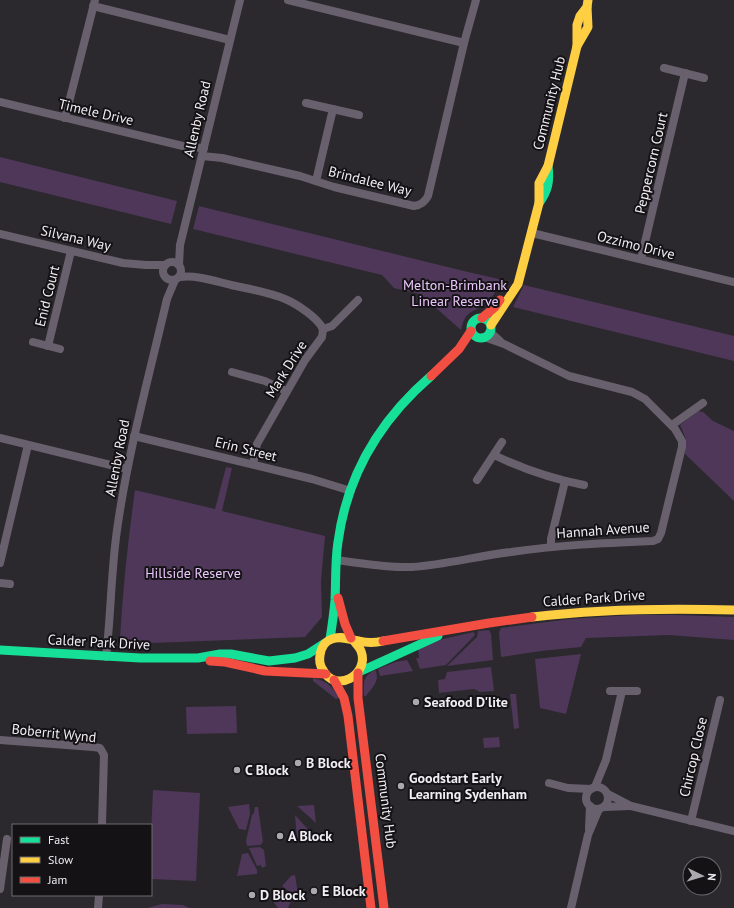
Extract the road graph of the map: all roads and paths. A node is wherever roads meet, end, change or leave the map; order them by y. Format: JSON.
{"nodes":[{"id":1,"x":240,"y":0,"type":"edge"},
{"id":2,"x":288,"y":0,"type":"edge"},
{"id":3,"x":476,"y":0,"type":"edge"},
{"id":4,"x":94,"y":3,"type":"edge"},
{"id":5,"x":587,"y":3,"type":"edge"},
{"id":6,"x":230,"y":40,"type":"junction"},
{"id":7,"x":464,"y":43,"type":"junction"},
{"id":8,"x":664,"y":68,"type":"dead end"},
{"id":9,"x":685,"y":73,"type":"junction"},
{"id":10,"x":704,"y":78,"type":"dead end"},
{"id":11,"x":0,"y":102,"type":"edge"},
{"id":12,"x":306,"y":103,"type":"dead end"},
{"id":13,"x":333,"y":109,"type":"junction"},
{"id":14,"x":359,"y":115,"type":"dead end"},
{"id":15,"x":65,"y":118,"type":"junction"},
{"id":16,"x":203,"y":152,"type":"junction"},
{"id":17,"x":316,"y":181,"type":"junction"},
{"id":18,"x":532,"y":233,"type":"junction"},
{"id":19,"x":0,"y":234,"type":"edge"},
{"id":20,"x":71,"y":251,"type":"junction"},
{"id":21,"x":526,"y":254,"type":"junction"},
{"id":22,"x":641,"y":259,"type":"junction"},
{"id":23,"x":173,"y":271,"type":"junction"},
{"id":24,"x":734,"y":282,"type":"edge"},
{"id":25,"x":358,"y":300,"type":"dead end"},
{"id":26,"x":482,"y":318,"type":"junction"},
{"id":27,"x":323,"y":329,"type":"junction"},
{"id":28,"x":471,"y":330,"type":"junction"},
{"id":29,"x":486,"y":333,"type":"junction"},
{"id":30,"x":33,"y":342,"type":"dead end"},
{"id":31,"x":48,"y":346,"type":"junction"},
{"id":32,"x":60,"y":349,"type":"dead end"},
{"id":33,"x":438,"y":369,"type":"junction"},
{"id":34,"x":232,"y":372,"type":"dead end"},
{"id":35,"x":286,"y":391,"type":"junction"},
{"id":36,"x":702,"y":403,"type":"dead end"},
{"id":37,"x":672,"y":426,"type":"junction"},
{"id":38,"x":134,"y":436,"type":"junction"},
{"id":39,"x":0,"y":438,"type":"edge"},
{"id":40,"x":502,"y":442,"type":"dead end"},
{"id":41,"x":28,"y":445,"type":"junction"},
{"id":42,"x":494,"y":455,"type":"junction"},
{"id":43,"x":252,"y":464,"type":"junction"},
{"id":44,"x":127,"y":469,"type":"junction"},
{"id":45,"x":477,"y":480,"type":"dead end"},
{"id":46,"x":565,"y":481,"type":"junction"},
{"id":47,"x":584,"y":485,"type":"dead end"},
{"id":48,"x":350,"y":491,"type":"junction"},
{"id":49,"x":551,"y":547,"type":"junction"},
{"id":50,"x":0,"y":563,"type":"edge"},
{"id":51,"x":336,"y":563,"type":"junction"},
{"id":52,"x":0,"y":583,"type":"edge"},
{"id":53,"x":10,"y":584,"type":"dead end"},
{"id":54,"x":335,"y":589,"type":"junction"},
{"id":55,"x":734,"y":610,"type":"edge"},
{"id":56,"x":457,"y":628,"type":"junction"},
{"id":57,"x":329,"y":640,"type":"junction"},
{"id":58,"x":353,"y":640,"type":"junction"},
{"id":59,"x":0,"y":650,"type":"edge"},
{"id":60,"x":109,"y":658,"type":"junction"},
{"id":61,"x":198,"y":658,"type":"junction"},
{"id":62,"x":359,"y":673,"type":"junction"},
{"id":63,"x":326,"y":674,"type":"junction"},
{"id":64,"x":334,"y":680,"type":"junction"},
{"id":65,"x":610,"y":691,"type":"dead end"},
{"id":66,"x":622,"y":691,"type":"junction"},
{"id":67,"x":637,"y":691,"type":"dead end"},
{"id":68,"x":720,"y":700,"type":"dead end"},
{"id":69,"x":0,"y":740,"type":"edge"},
{"id":70,"x":366,"y":754,"type":"junction"},
{"id":71,"x":353,"y":756,"type":"junction"},
{"id":72,"x":606,"y":760,"type":"junction"},
{"id":73,"x":549,"y":783,"type":"dead end"},
{"id":74,"x":568,"y":788,"type":"junction"},
{"id":75,"x":593,"y":788,"type":"junction"},
{"id":76,"x":606,"y":792,"type":"junction"},
{"id":77,"x":588,"y":804,"type":"junction"},
{"id":78,"x":631,"y":806,"type":"junction"},
{"id":79,"x":602,"y":808,"type":"junction"},
{"id":80,"x":691,"y":821,"type":"junction"},
{"id":81,"x":102,"y":824,"type":"edge"},
{"id":82,"x":375,"y":829,"type":"junction"},
{"id":83,"x":362,"y":830,"type":"junction"},
{"id":84,"x":734,"y":831,"type":"edge"},
{"id":85,"x":588,"y":836,"type":"junction"},
{"id":86,"x":7,"y":839,"type":"dead end"},
{"id":87,"x":0,"y":889,"type":"edge"},
{"id":88,"x":99,"y":896,"type":"edge"},
{"id":89,"x":98,"y":908,"type":"edge"},
{"id":90,"x":371,"y":908,"type":"edge"},
{"id":91,"x":384,"y":908,"type":"edge"},
{"id":92,"x":571,"y":908,"type":"edge"}],
"edges":[{"from":1,"to":6,"type":"street","name":"Allenby Road"},
{"from":2,"to":7,"type":"street"},
{"from":3,"to":7,"type":"street","name":"Brindalee Way"},
{"from":4,"to":6,"type":"street"},
{"from":4,"to":15,"type":"street"},
{"from":5,"to":18,"type":"street","name":"Community Hub"},
{"from":6,"to":16,"type":"street","name":"Allenby Road"},
{"from":7,"to":17,"type":"street","name":"Brindalee Way"},
{"from":8,"to":9,"type":"street"},
{"from":9,"to":10,"type":"street"},
{"from":9,"to":22,"type":"street","name":"Peppercorn Court"},
{"from":11,"to":15,"type":"street","name":"Timele Drive"},
{"from":12,"to":13,"type":"street"},
{"from":13,"to":14,"type":"street"},
{"from":13,"to":17,"type":"street"},
{"from":15,"to":16,"type":"street","name":"Timele Drive"},
{"from":16,"to":17,"type":"street","name":"Brindalee Way"},
{"from":16,"to":23,"type":"street","name":"Allenby Road"},
{"from":18,"to":21,"type":"street","name":"Community Hub"},
{"from":18,"to":22,"type":"street","name":"Ozzimo Drive"},
{"from":19,"to":20,"type":"street","name":"Silvana Way"},
{"from":20,"to":23,"type":"street","name":"Silvana Way"},
{"from":20,"to":31,"type":"street","name":"Enid Court"},
{"from":21,"to":26,"type":"street","name":"Community Hub"},
{"from":21,"to":29,"type":"street","name":"Community Hub"},
{"from":22,"to":24,"type":"street","name":"Ozzimo Drive"},
{"from":23,"to":27,"type":"street","name":"Silvana Way"},
{"from":23,"to":38,"type":"street","name":"Allenby Road"},
{"from":25,"to":27,"type":"street","name":"Mark Drive"},
{"from":26,"to":28,"type":"street"},
{"from":26,"to":29,"type":"street"},
{"from":27,"to":35,"type":"street","name":"Mark Drive"},
{"from":28,"to":29,"type":"street"},
{"from":28,"to":33,"type":"street","name":"Community Hub"},
{"from":29,"to":33,"type":"street","name":"Community Hub"},
{"from":29,"to":37,"type":"street","name":"Hannah Avenue"},
{"from":30,"to":31,"type":"street","name":"Enid Court"},
{"from":31,"to":32,"type":"street","name":"Enid Court"},
{"from":33,"to":48,"type":"street","name":"Community Hub"},
{"from":34,"to":35,"type":"street"},
{"from":35,"to":43,"type":"street","name":"Mark Drive"},
{"from":36,"to":37,"type":"street"},
{"from":37,"to":49,"type":"street","name":"Hannah Avenue"},
{"from":38,"to":43,"type":"street","name":"Erin Street"},
{"from":38,"to":44,"type":"street","name":"Allenby Road"},
{"from":39,"to":41,"type":"street"},
{"from":40,"to":42,"type":"street"},
{"from":41,"to":44,"type":"street"},
{"from":41,"to":50,"type":"street"},
{"from":42,"to":45,"type":"street"},
{"from":42,"to":46,"type":"street"},
{"from":43,"to":48,"type":"street","name":"Erin Street"},
{"from":44,"to":60,"type":"street","name":"Allenby Road"},
{"from":46,"to":47,"type":"street"},
{"from":46,"to":49,"type":"street"},
{"from":48,"to":51,"type":"street","name":"Community Hub"},
{"from":49,"to":51,"type":"street","name":"Hannah Avenue"},
{"from":51,"to":54,"type":"street","name":"Community Hub"},
{"from":52,"to":53,"type":"street"},
{"from":54,"to":57,"type":"street","name":"Community Hub"},
{"from":54,"to":58,"type":"street","name":"Community Hub"},
{"from":55,"to":56,"type":"street","name":"Calder Park Drive"},
{"from":56,"to":58,"type":"street","name":"Calder Park Drive"},
{"from":56,"to":62,"type":"street","name":"Calder Park Drive"},
{"from":57,"to":58,"type":"street"},
{"from":57,"to":61,"type":"street","name":"Calder Park Drive"},
{"from":57,"to":63,"type":"street"},
{"from":58,"to":62,"type":"street"},
{"from":59,"to":60,"type":"street","name":"Calder Park Drive"},
{"from":60,"to":61,"type":"street","name":"Calder Park Drive"},
{"from":61,"to":63,"type":"street","name":"Calder Park Drive"},
{"from":62,"to":64,"type":"street"},
{"from":62,"to":70,"type":"street","name":"Community Hub"},
{"from":63,"to":64,"type":"street"},
{"from":64,"to":71,"type":"street","name":"Community Hub"},
{"from":65,"to":66,"type":"street"},
{"from":66,"to":67,"type":"street"},
{"from":66,"to":72,"type":"street"},
{"from":68,"to":80,"type":"street","name":"Chircop Close"},
{"from":69,"to":81,"type":"street","name":"Boberrit Wynd"},
{"from":70,"to":71,"type":"street"},
{"from":70,"to":82,"type":"street","name":"Community Hub"},
{"from":71,"to":83,"type":"street","name":"Community Hub"},
{"from":72,"to":75,"type":"street"},
{"from":72,"to":76,"type":"street"},
{"from":73,"to":74,"type":"street"},
{"from":74,"to":75,"type":"street"},
{"from":74,"to":77,"type":"street"},
{"from":75,"to":76,"type":"street"},
{"from":75,"to":77,"type":"street"},
{"from":76,"to":78,"type":"street"},
{"from":76,"to":79,"type":"street"},
{"from":77,"to":79,"type":"street"},
{"from":77,"to":85,"type":"street"},
{"from":78,"to":79,"type":"street"},
{"from":78,"to":80,"type":"street"},
{"from":79,"to":85,"type":"street"},
{"from":80,"to":84,"type":"street"},
{"from":82,"to":83,"type":"street"},
{"from":82,"to":91,"type":"street","name":"Community Hub"},
{"from":83,"to":90,"type":"street","name":"Community Hub"},
{"from":85,"to":92,"type":"street"},
{"from":86,"to":87,"type":"street"},
{"from":88,"to":89,"type":"street"}]}
